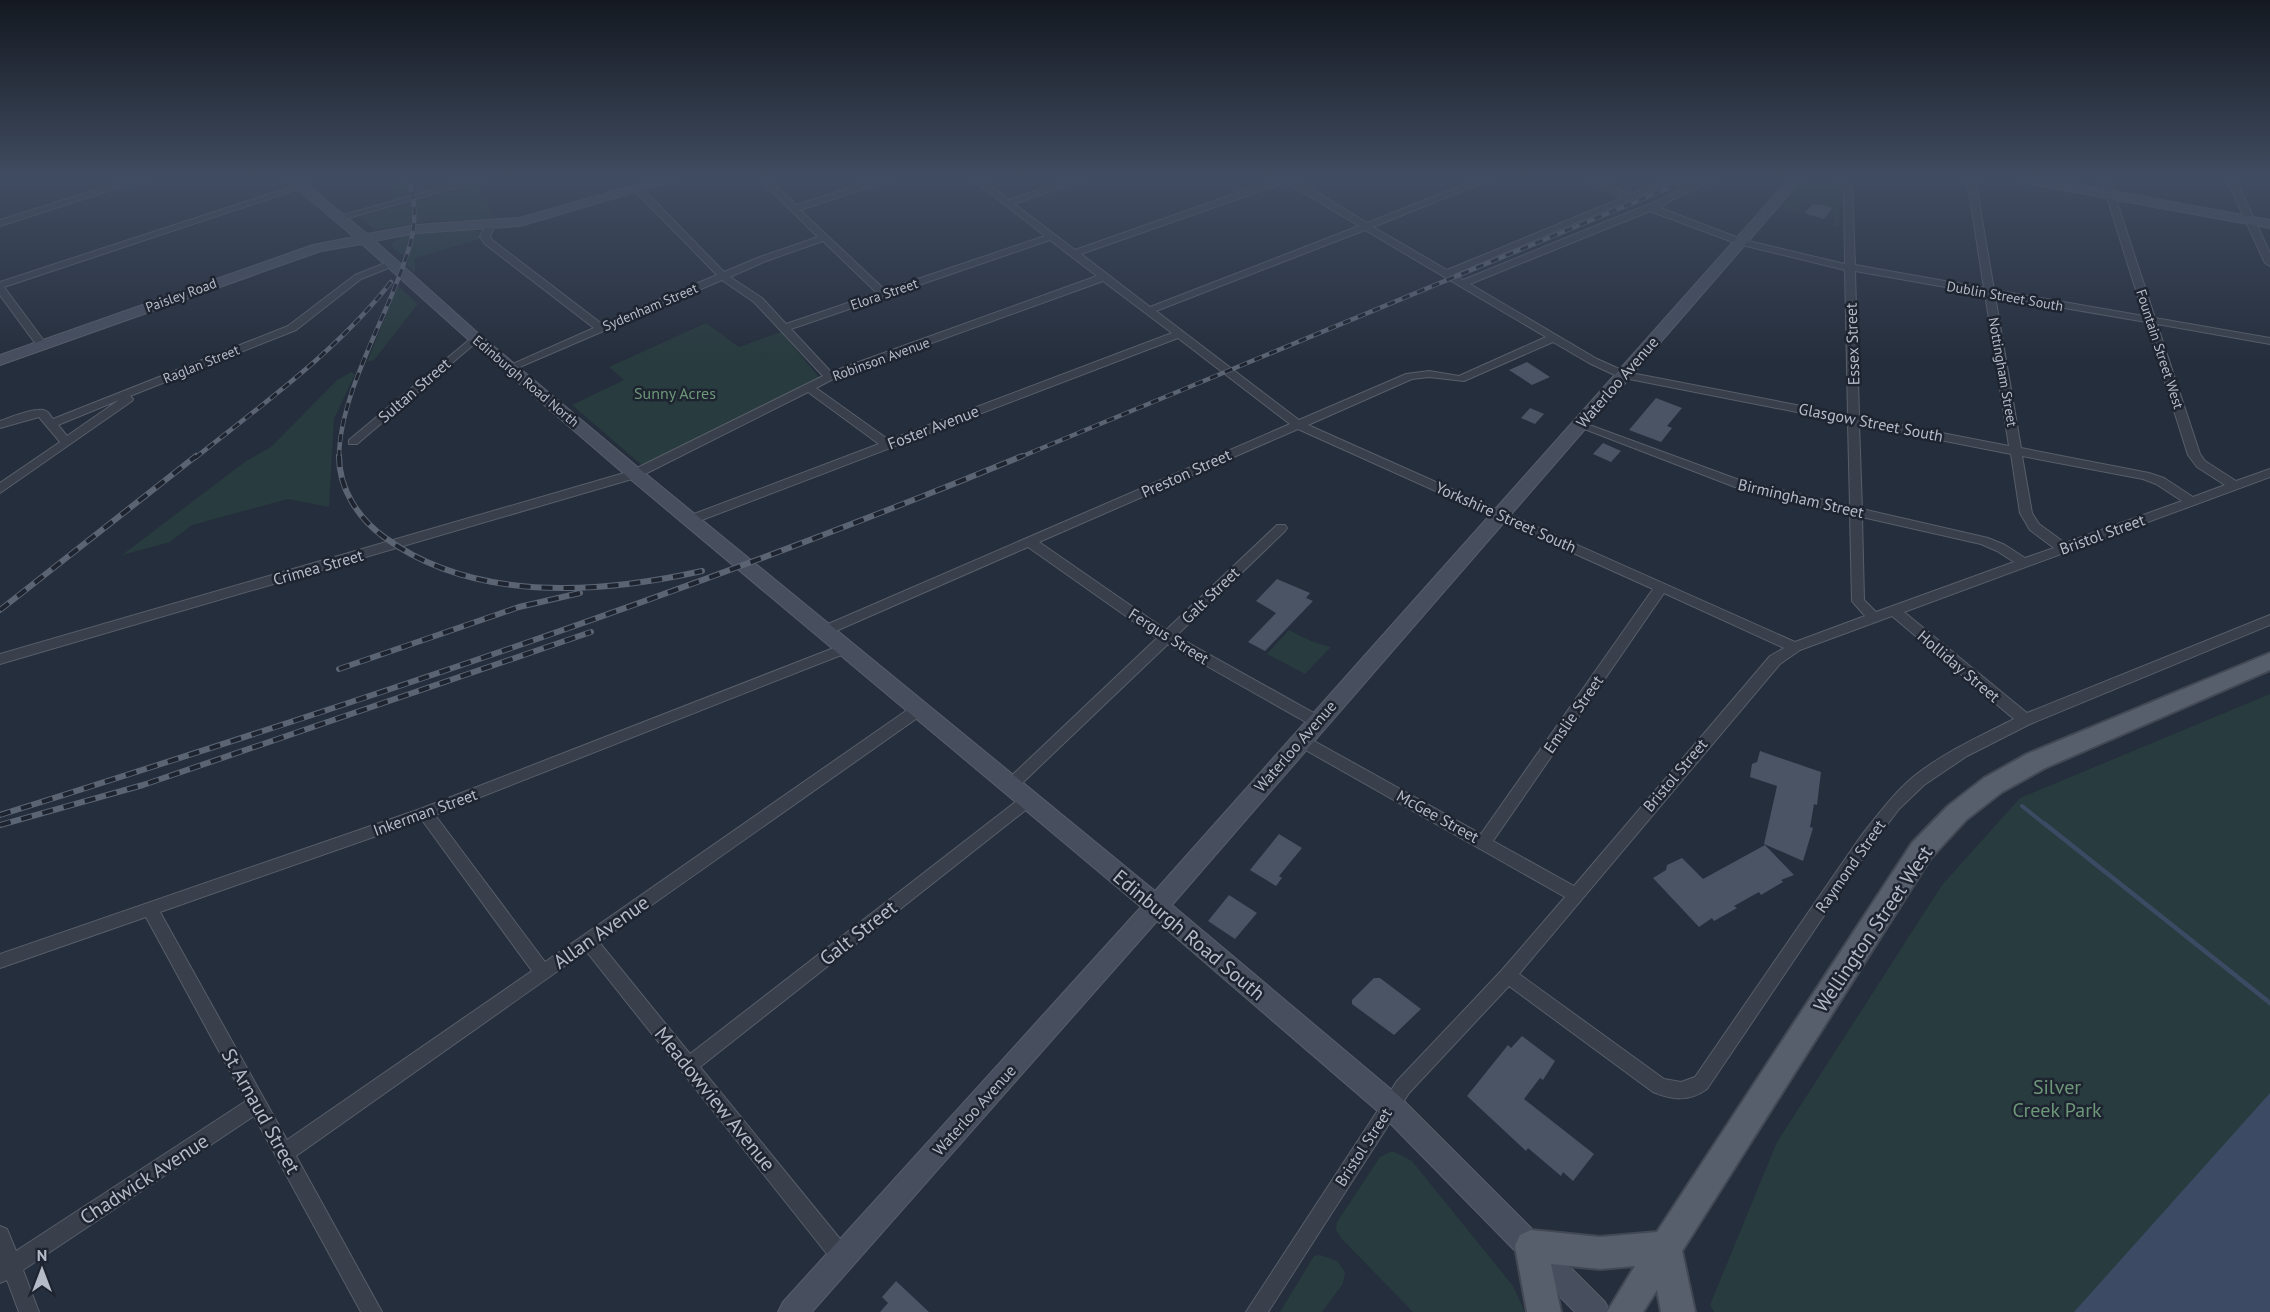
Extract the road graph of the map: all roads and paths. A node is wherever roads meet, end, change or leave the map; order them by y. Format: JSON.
{"nodes":[{"id":1,"x":134,"y":239,"type":"edge"},
{"id":2,"x":363,"y":239,"type":"edge"},
{"id":3,"x":364,"y":239,"type":"edge"},
{"id":4,"x":486,"y":239,"type":"edge"},
{"id":5,"x":687,"y":239,"type":"edge"},
{"id":6,"x":821,"y":239,"type":"edge"},
{"id":7,"x":825,"y":239,"type":"edge"},
{"id":8,"x":1044,"y":239,"type":"edge"},
{"id":9,"x":1053,"y":239,"type":"edge"},
{"id":10,"x":1115,"y":239,"type":"edge"},
{"id":11,"x":1334,"y":239,"type":"edge"},
{"id":12,"x":1387,"y":239,"type":"edge"},
{"id":13,"x":1530,"y":239,"type":"edge"},
{"id":14,"x":1573,"y":239,"type":"edge"},
{"id":15,"x":1734,"y":239,"type":"edge"},
{"id":16,"x":1743,"y":239,"type":"edge"},
{"id":17,"x":1849,"y":239,"type":"edge"},
{"id":18,"x":1981,"y":239,"type":"edge"},
{"id":19,"x":2124,"y":239,"type":"edge"},
{"id":20,"x":2259,"y":239,"type":"edge"},
{"id":21,"x":1741,"y":242,"type":"junction"},
{"id":22,"x":1073,"y":254,"type":"junction"},
{"id":23,"x":393,"y":263,"type":"junction"},
{"id":24,"x":2270,"y":263,"type":"edge"},
{"id":25,"x":1850,"y":269,"type":"junction"},
{"id":26,"x":1446,"y":274,"type":"junction"},
{"id":27,"x":723,"y":276,"type":"junction"},
{"id":28,"x":1104,"y":277,"type":"junction"},
{"id":29,"x":1464,"y":283,"type":"junction"},
{"id":30,"x":0,"y":286,"type":"edge"},
{"id":31,"x":1990,"y":293,"type":"junction"},
{"id":32,"x":884,"y":294,"type":"junction"},
{"id":33,"x":1147,"y":311,"type":"junction"},
{"id":34,"x":2151,"y":321,"type":"junction"},
{"id":35,"x":786,"y":327,"type":"junction"},
{"id":36,"x":601,"y":328,"type":"junction"},
{"id":37,"x":1177,"y":335,"type":"junction"},
{"id":38,"x":475,"y":338,"type":"junction"},
{"id":39,"x":1553,"y":338,"type":"junction"},
{"id":40,"x":2270,"y":341,"type":"edge"},
{"id":41,"x":42,"y":345,"type":"junction"},
{"id":42,"x":0,"y":360,"type":"edge"},
{"id":43,"x":512,"y":368,"type":"junction"},
{"id":44,"x":1623,"y":375,"type":"junction"},
{"id":45,"x":830,"y":376,"type":"junction"},
{"id":46,"x":145,"y":387,"type":"junction"},
{"id":47,"x":810,"y":388,"type":"junction"},
{"id":48,"x":1854,"y":419,"type":"junction"},
{"id":49,"x":52,"y":423,"type":"junction"},
{"id":50,"x":1297,"y":424,"type":"junction"},
{"id":51,"x":1580,"y":424,"type":"junction"},
{"id":52,"x":0,"y":425,"type":"edge"},
{"id":53,"x":66,"y":442,"type":"junction"},
{"id":54,"x":353,"y":442,"type":"dead end"},
{"id":55,"x":887,"y":444,"type":"junction"},
{"id":56,"x":2016,"y":451,"type":"junction"},
{"id":57,"x":2270,"y":473,"type":"edge"},
{"id":58,"x":635,"y":474,"type":"junction"},
{"id":59,"x":2235,"y":486,"type":"junction"},
{"id":60,"x":0,"y":489,"type":"edge"},
{"id":61,"x":2192,"y":502,"type":"junction"},
{"id":62,"x":1856,"y":512,"type":"junction"},
{"id":63,"x":1501,"y":514,"type":"junction"},
{"id":64,"x":690,"y":520,"type":"junction"},
{"id":65,"x":1281,"y":528,"type":"dead end"},
{"id":66,"x":1028,"y":542,"type":"junction"},
{"id":67,"x":2063,"y":548,"type":"junction"},
{"id":68,"x":2024,"y":563,"type":"junction"},
{"id":69,"x":763,"y":580,"type":"joint"},
{"id":70,"x":1662,"y":586,"type":"junction"},
{"id":71,"x":1894,"y":611,"type":"junction"},
{"id":72,"x":1874,"y":618,"type":"junction"},
{"id":73,"x":2270,"y":620,"type":"edge"},
{"id":74,"x":824,"y":631,"type":"junction"},
{"id":75,"x":1166,"y":637,"type":"junction"},
{"id":76,"x":1796,"y":647,"type":"junction"},
{"id":77,"x":844,"y":649,"type":"junction"},
{"id":78,"x":0,"y":659,"type":"edge"},
{"id":79,"x":2270,"y":661,"type":"edge"},
{"id":80,"x":918,"y":710,"type":"junction"},
{"id":81,"x":2025,"y":720,"type":"junction"},
{"id":82,"x":1316,"y":721,"type":"junction"},
{"id":83,"x":1300,"y":740,"type":"junction"},
{"id":84,"x":1010,"y":786,"type":"junction"},
{"id":85,"x":1027,"y":801,"type":"junction"},
{"id":86,"x":425,"y":813,"type":"junction"},
{"id":87,"x":1484,"y":842,"type":"junction"},
{"id":88,"x":1574,"y":894,"type":"junction"},
{"id":89,"x":1155,"y":905,"type":"junction"},
{"id":90,"x":150,"y":910,"type":"junction"},
{"id":91,"x":588,"y":941,"type":"junction"},
{"id":92,"x":0,"y":961,"type":"edge"},
{"id":93,"x":543,"y":972,"type":"junction"},
{"id":94,"x":1508,"y":975,"type":"junction"},
{"id":95,"x":688,"y":1066,"type":"junction"},
{"id":96,"x":257,"y":1104,"type":"junction"},
{"id":97,"x":1390,"y":1105,"type":"junction"},
{"id":98,"x":285,"y":1153,"type":"junction"},
{"id":99,"x":0,"y":1236,"type":"edge"},
{"id":100,"x":1531,"y":1246,"type":"junction"},
{"id":101,"x":1665,"y":1247,"type":"junction"},
{"id":102,"x":842,"y":1257,"type":"junction"},
{"id":103,"x":6,"y":1270,"type":"edge"},
{"id":104,"x":29,"y":1312,"type":"edge"},
{"id":105,"x":372,"y":1312,"type":"edge"},
{"id":106,"x":793,"y":1312,"type":"edge"},
{"id":107,"x":1256,"y":1312,"type":"edge"},
{"id":108,"x":1544,"y":1312,"type":"edge"},
{"id":109,"x":1594,"y":1312,"type":"edge"},
{"id":110,"x":1624,"y":1312,"type":"edge"},
{"id":111,"x":1678,"y":1312,"type":"edge"}],
"edges":[{"from":1,"to":30,"type":"street"},
{"from":2,"to":41,"type":"main road","name":"Paisley Road"},
{"from":3,"to":23,"type":"main road","name":"Edinburgh Road North"},
{"from":4,"to":36,"type":"street"},
{"from":5,"to":27,"type":"street"},
{"from":6,"to":27,"type":"street","name":"Sydenham Street"},
{"from":7,"to":32,"type":"street"},
{"from":8,"to":32,"type":"street","name":"Elora Street"},
{"from":9,"to":22,"type":"street","name":"Yorkshire Street South"},
{"from":10,"to":22,"type":"street"},
{"from":11,"to":33,"type":"street"},
{"from":12,"to":26,"type":"street","name":"Glasgow Street South"},
{"from":13,"to":26,"type":"street"},
{"from":14,"to":29,"type":"street"},
{"from":15,"to":21,"type":"street","name":"Dublin Street South"},
{"from":16,"to":21,"type":"main road","name":"Waterloo Avenue"},
{"from":17,"to":25,"type":"street","name":"Essex Street"},
{"from":18,"to":31,"type":"street","name":"Nottingham Street"},
{"from":19,"to":34,"type":"street","name":"Fountain Street West"},
{"from":20,"to":24,"type":"street"},
{"from":21,"to":25,"type":"street","name":"Dublin Street South"},
{"from":21,"to":44,"type":"main road","name":"Waterloo Avenue"},
{"from":22,"to":28,"type":"street","name":"Yorkshire Street South"},
{"from":23,"to":38,"type":"main road","name":"Edinburgh Road North"},
{"from":23,"to":46,"type":"street","name":"Raglan Street"},
{"from":25,"to":31,"type":"street","name":"Dublin Street South"},
{"from":25,"to":48,"type":"street","name":"Essex Street"},
{"from":26,"to":29,"type":"street","name":"Glasgow Street South"},
{"from":27,"to":35,"type":"street"},
{"from":27,"to":36,"type":"street","name":"Sydenham Street"},
{"from":28,"to":33,"type":"street","name":"Yorkshire Street South"},
{"from":28,"to":45,"type":"street","name":"Robinson Avenue"},
{"from":29,"to":39,"type":"street","name":"Glasgow Street South"},
{"from":30,"to":41,"type":"street"},
{"from":31,"to":34,"type":"street","name":"Dublin Street South"},
{"from":31,"to":56,"type":"street","name":"Nottingham Street"},
{"from":32,"to":35,"type":"street","name":"Elora Street"},
{"from":33,"to":37,"type":"street","name":"Yorkshire Street South"},
{"from":34,"to":40,"type":"street","name":"Dublin Street South"},
{"from":34,"to":59,"type":"street","name":"Fountain Street West"},
{"from":35,"to":45,"type":"street"},
{"from":36,"to":43,"type":"street","name":"Sydenham Street"},
{"from":37,"to":50,"type":"street","name":"Yorkshire Street South"},
{"from":37,"to":55,"type":"street","name":"Foster Avenue"},
{"from":38,"to":43,"type":"main road","name":"Edinburgh Road North"},
{"from":38,"to":54,"type":"street","name":"Sultan Street"},
{"from":39,"to":44,"type":"street","name":"Glasgow Street South"},
{"from":39,"to":50,"type":"street","name":"Preston Street"},
{"from":41,"to":42,"type":"main road","name":"Paisley Road"},
{"from":43,"to":58,"type":"main road","name":"Edinburgh Road North"},
{"from":44,"to":48,"type":"street","name":"Glasgow Street South"},
{"from":44,"to":51,"type":"main road","name":"Waterloo Avenue"},
{"from":45,"to":47,"type":"street","name":"Robinson Avenue"},
{"from":46,"to":49,"type":"street","name":"Raglan Street"},
{"from":46,"to":53,"type":"street"},
{"from":47,"to":55,"type":"street"},
{"from":47,"to":58,"type":"street","name":"Robinson Avenue"},
{"from":48,"to":56,"type":"street","name":"Glasgow Street South"},
{"from":48,"to":62,"type":"street","name":"Essex Street"},
{"from":49,"to":52,"type":"street"},
{"from":49,"to":53,"type":"street"},
{"from":50,"to":63,"type":"street","name":"Yorkshire Street South"},
{"from":50,"to":66,"type":"street","name":"Preston Street"},
{"from":51,"to":62,"type":"street","name":"Birmingham Street"},
{"from":51,"to":63,"type":"main road","name":"Waterloo Avenue"},
{"from":53,"to":60,"type":"street"},
{"from":55,"to":64,"type":"street","name":"Foster Avenue"},
{"from":56,"to":61,"type":"street","name":"Glasgow Street South"},
{"from":56,"to":67,"type":"street","name":"Nottingham Street"},
{"from":57,"to":59,"type":"street","name":"Bristol Street"},
{"from":58,"to":64,"type":"main road","name":"Edinburgh Road North"},
{"from":58,"to":78,"type":"street","name":"Crimea Street"},
{"from":59,"to":61,"type":"street","name":"Bristol Street"},
{"from":61,"to":67,"type":"street","name":"Bristol Street"},
{"from":62,"to":68,"type":"street","name":"Birmingham Street"},
{"from":62,"to":72,"type":"street","name":"Essex Street"},
{"from":63,"to":70,"type":"street","name":"Yorkshire Street South"},
{"from":63,"to":82,"type":"main road","name":"Waterloo Avenue"},
{"from":64,"to":69,"type":"main road","name":"Edinburgh Road North"},
{"from":65,"to":75,"type":"street","name":"Galt Street"},
{"from":66,"to":74,"type":"street","name":"Preston Street"},
{"from":66,"to":75,"type":"street","name":"Fergus Street"},
{"from":67,"to":68,"type":"street","name":"Bristol Street"},
{"from":68,"to":71,"type":"street","name":"Bristol Street"},
{"from":69,"to":74,"type":"main road","name":"Edinburgh Road South"},
{"from":70,"to":76,"type":"street","name":"Yorkshire Street South"},
{"from":70,"to":87,"type":"street","name":"Emslie Street"},
{"from":71,"to":72,"type":"street","name":"Bristol Street"},
{"from":71,"to":81,"type":"street","name":"Holliday Street"},
{"from":72,"to":76,"type":"street","name":"Bristol Street"},
{"from":73,"to":81,"type":"street","name":"Raymond Street"},
{"from":74,"to":77,"type":"main road","name":"Edinburgh Road South"},
{"from":75,"to":82,"type":"street","name":"Fergus Street"},
{"from":75,"to":84,"type":"street","name":"Galt Street"},
{"from":76,"to":88,"type":"street","name":"Bristol Street"},
{"from":77,"to":80,"type":"main road","name":"Edinburgh Road South"},
{"from":77,"to":86,"type":"street","name":"Inkerman Street"},
{"from":79,"to":101,"type":"main road","name":"Wellington Street West"},
{"from":80,"to":84,"type":"main road","name":"Edinburgh Road South"},
{"from":80,"to":91,"type":"street","name":"Allan Avenue"},
{"from":81,"to":94,"type":"street","name":"Raymond Street"},
{"from":82,"to":83,"type":"main road","name":"Waterloo Avenue"},
{"from":83,"to":87,"type":"street","name":"McGee Street"},
{"from":83,"to":89,"type":"main road","name":"Waterloo Avenue"},
{"from":84,"to":85,"type":"main road","name":"Edinburgh Road South"},
{"from":85,"to":89,"type":"main road","name":"Edinburgh Road South"},
{"from":85,"to":95,"type":"street","name":"Galt Street"},
{"from":86,"to":90,"type":"street","name":"Inkerman Street"},
{"from":86,"to":93,"type":"street"},
{"from":87,"to":88,"type":"street","name":"McGee Street"},
{"from":88,"to":94,"type":"street","name":"Bristol Street"},
{"from":89,"to":97,"type":"main road","name":"Edinburgh Road South"},
{"from":89,"to":102,"type":"main road","name":"Waterloo Avenue"},
{"from":90,"to":92,"type":"street","name":"Inkerman Street"},
{"from":90,"to":96,"type":"street","name":"St Arnaud Street"},
{"from":91,"to":93,"type":"street","name":"Allan Avenue"},
{"from":91,"to":95,"type":"street","name":"Meadowview Avenue"},
{"from":93,"to":98,"type":"street","name":"Allan Avenue"},
{"from":94,"to":97,"type":"street","name":"Bristol Street"},
{"from":95,"to":102,"type":"street","name":"Meadowview Avenue"},
{"from":96,"to":98,"type":"street","name":"St Arnaud Street"},
{"from":96,"to":103,"type":"street","name":"Chadwick Avenue"},
{"from":97,"to":100,"type":"main road","name":"Edinburgh Road South"},
{"from":97,"to":107,"type":"street","name":"Bristol Street"},
{"from":98,"to":105,"type":"street","name":"St Arnaud Street"},
{"from":99,"to":103,"type":"street"},
{"from":100,"to":101,"type":"main road"},
{"from":100,"to":108,"type":"main road"},
{"from":100,"to":109,"type":"main road","name":"Edinburgh Road South"},
{"from":101,"to":110,"type":"main road","name":"Wellington Street West"},
{"from":101,"to":111,"type":"main road"},
{"from":102,"to":106,"type":"main road","name":"Waterloo Avenue"},
{"from":103,"to":104,"type":"street"}]}
